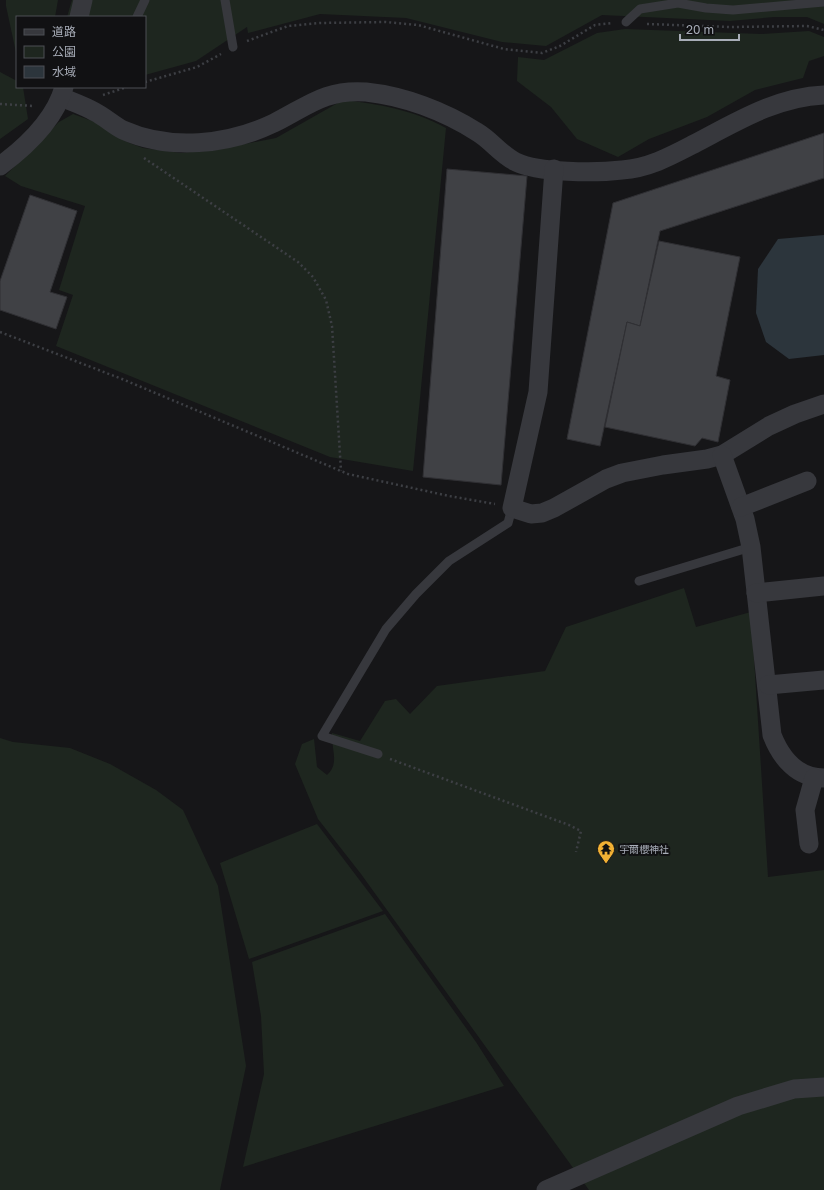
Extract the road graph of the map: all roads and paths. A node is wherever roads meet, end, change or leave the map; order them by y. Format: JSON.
{"nodes":[{"id":1,"x":83,"y":0,"type":"edge"},
{"id":2,"x":145,"y":0,"type":"edge"},
{"id":3,"x":225,"y":0,"type":"edge"},
{"id":4,"x":677,"y":2,"type":"edge"},
{"id":5,"x":824,"y":2,"type":"edge"},
{"id":6,"x":79,"y":16,"type":"edge"},
{"id":7,"x":137,"y":16,"type":"edge"},
{"id":8,"x":626,"y":22,"type":"junction"},
{"id":9,"x":824,"y":30,"type":"edge"},
{"id":10,"x":233,"y":47,"type":"junction"},
{"id":11,"x":146,"y":82,"type":"edge"},
{"id":12,"x":824,"y":95,"type":"edge"},
{"id":13,"x":60,"y":97,"type":"edge"},
{"id":14,"x":0,"y":104,"type":"edge"},
{"id":15,"x":131,"y":133,"type":"junction"},
{"id":16,"x":0,"y":166,"type":"edge"},
{"id":17,"x":554,"y":169,"type":"junction"},
{"id":18,"x":0,"y":332,"type":"edge"},
{"id":19,"x":824,"y":404,"type":"edge"},
{"id":20,"x":722,"y":455,"type":"junction"},
{"id":21,"x":341,"y":471,"type":"junction"},
{"id":22,"x":807,"y":481,"type":"dead end"},
{"id":23,"x":740,"y":507,"type":"junction"},
{"id":24,"x":512,"y":508,"type":"junction"},
{"id":25,"x":752,"y":547,"type":"junction"},
{"id":26,"x":639,"y":582,"type":"dead end"},
{"id":27,"x":824,"y":586,"type":"edge"},
{"id":28,"x":756,"y":593,"type":"junction"},
{"id":29,"x":824,"y":680,"type":"edge"},
{"id":30,"x":768,"y":685,"type":"junction"},
{"id":31,"x":378,"y":754,"type":"joint"},
{"id":32,"x":819,"y":778,"type":"edge"},
{"id":33,"x":809,"y":844,"type":"dead end"},
{"id":34,"x":576,"y":852,"type":"dead end"},
{"id":35,"x":824,"y":1087,"type":"edge"},
{"id":36,"x":546,"y":1190,"type":"edge"}],
"edges":[{"from":1,"to":6,"type":"street"},
{"from":2,"to":7,"type":"lane"},
{"from":3,"to":10,"type":"lane"},
{"from":4,"to":5,"type":"lane"},
{"from":4,"to":8,"type":"lane"},
{"from":8,"to":9,"type":"path"},
{"from":8,"to":10,"type":"path"},
{"from":10,"to":11,"type":"path"},
{"from":12,"to":17,"type":"street"},
{"from":13,"to":14,"type":"path"},
{"from":13,"to":15,"type":"street"},
{"from":13,"to":16,"type":"street"},
{"from":15,"to":17,"type":"street"},
{"from":15,"to":21,"type":"path"},
{"from":17,"to":24,"type":"street"},
{"from":18,"to":21,"type":"path"},
{"from":19,"to":20,"type":"street"},
{"from":20,"to":23,"type":"street"},
{"from":20,"to":24,"type":"street"},
{"from":21,"to":24,"type":"path"},
{"from":22,"to":23,"type":"street"},
{"from":23,"to":25,"type":"street"},
{"from":24,"to":31,"type":"lane"},
{"from":25,"to":26,"type":"lane"},
{"from":25,"to":28,"type":"street"},
{"from":27,"to":28,"type":"street"},
{"from":28,"to":30,"type":"street"},
{"from":29,"to":30,"type":"street"},
{"from":30,"to":32,"type":"street"},
{"from":31,"to":34,"type":"path"},
{"from":32,"to":33,"type":"street"},
{"from":35,"to":36,"type":"street"}]}
